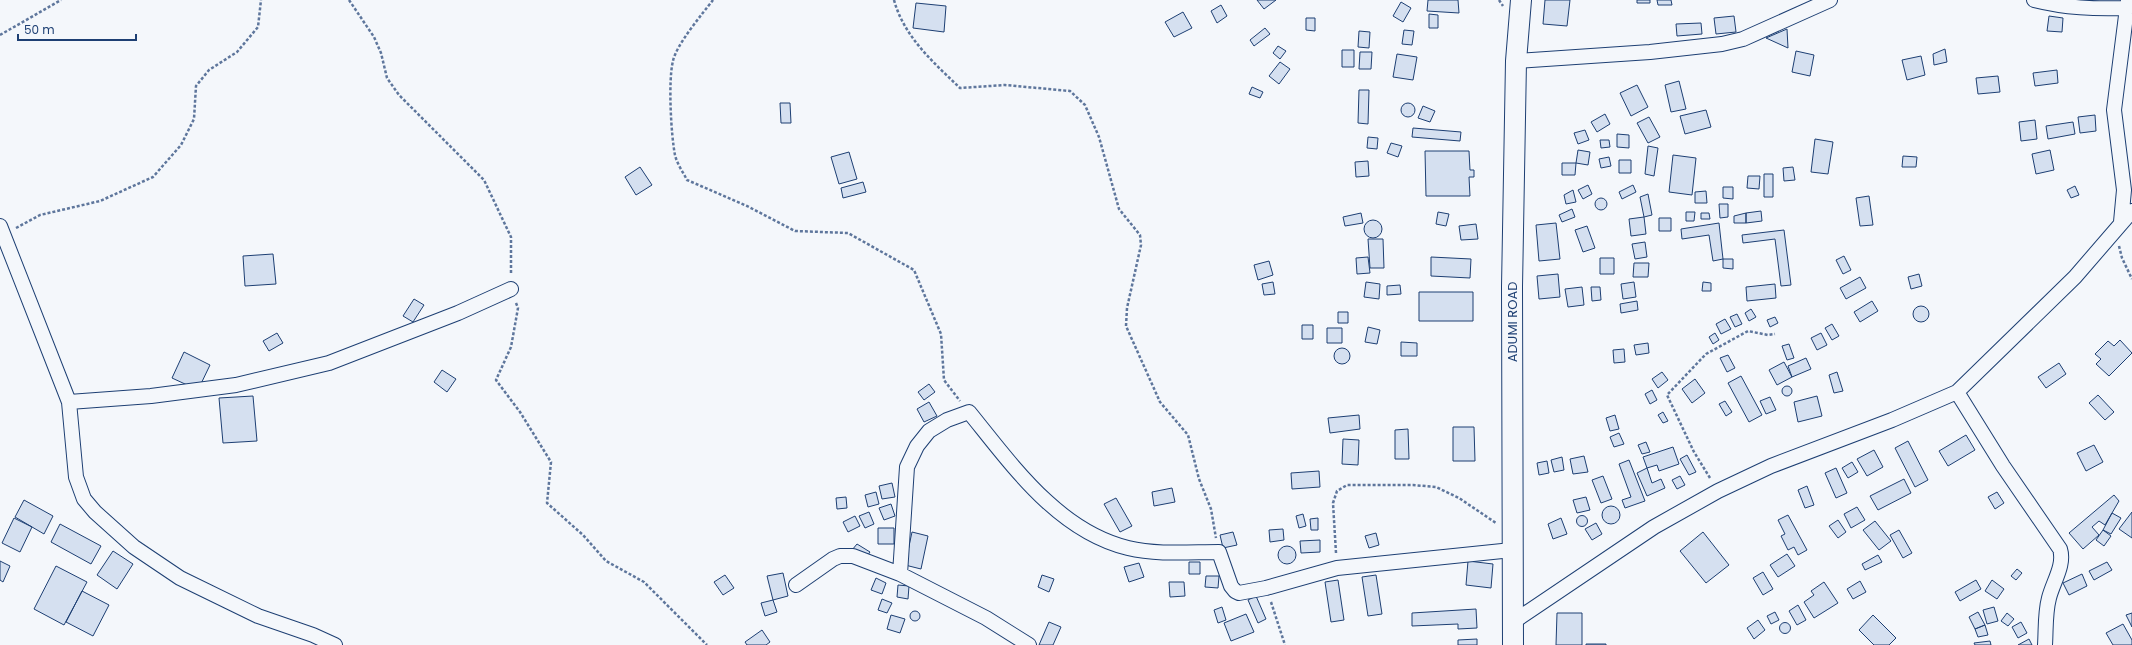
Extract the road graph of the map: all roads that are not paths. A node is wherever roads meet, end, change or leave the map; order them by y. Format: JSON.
{"nodes":[{"id":1,"x":1522,"y":0,"type":"edge"},
{"id":2,"x":1830,"y":0,"type":"edge"},
{"id":3,"x":2034,"y":0,"type":"edge"},
{"id":4,"x":2127,"y":4,"type":"edge"},
{"id":5,"x":1516,"y":62,"type":"junction"},
{"id":6,"x":2132,"y":211,"type":"edge"},
{"id":7,"x":2121,"y":222,"type":"junction"},
{"id":8,"x":2,"y":230,"type":"edge"},
{"id":9,"x":511,"y":288,"type":"road end"},
{"id":10,"x":1956,"y":392,"type":"junction"},
{"id":11,"x":69,"y":402,"type":"junction"},
{"id":12,"x":1512,"y":543,"type":"junction"},
{"id":13,"x":900,"y":574,"type":"junction"},
{"id":14,"x":796,"y":585,"type":"dead end"},
{"id":15,"x":1513,"y":622,"type":"junction"},
{"id":16,"x":335,"y":645,"type":"edge"},
{"id":17,"x":1029,"y":645,"type":"edge"},
{"id":18,"x":1513,"y":645,"type":"edge"},
{"id":19,"x":2045,"y":645,"type":"edge"}],
"edges":[{"from":1,"to":5,"type":"main road","name":"ADUMI ROAD"},
{"from":2,"to":5,"type":"street"},
{"from":3,"to":4,"type":"street"},
{"from":4,"to":7,"type":"street"},
{"from":5,"to":12,"type":"main road","name":"ADUMI ROAD"},
{"from":6,"to":7,"type":"street"},
{"from":7,"to":10,"type":"street"},
{"from":8,"to":11,"type":"street"},
{"from":9,"to":11,"type":"street"},
{"from":10,"to":15,"type":"street"},
{"from":10,"to":19,"type":"street"},
{"from":11,"to":16,"type":"street"},
{"from":12,"to":13,"type":"street"},
{"from":12,"to":15,"type":"main road","name":"ADUMI ROAD"},
{"from":13,"to":14,"type":"street"},
{"from":13,"to":17,"type":"street"},
{"from":15,"to":18,"type":"main road","name":"ADUMI ROAD"}]}
